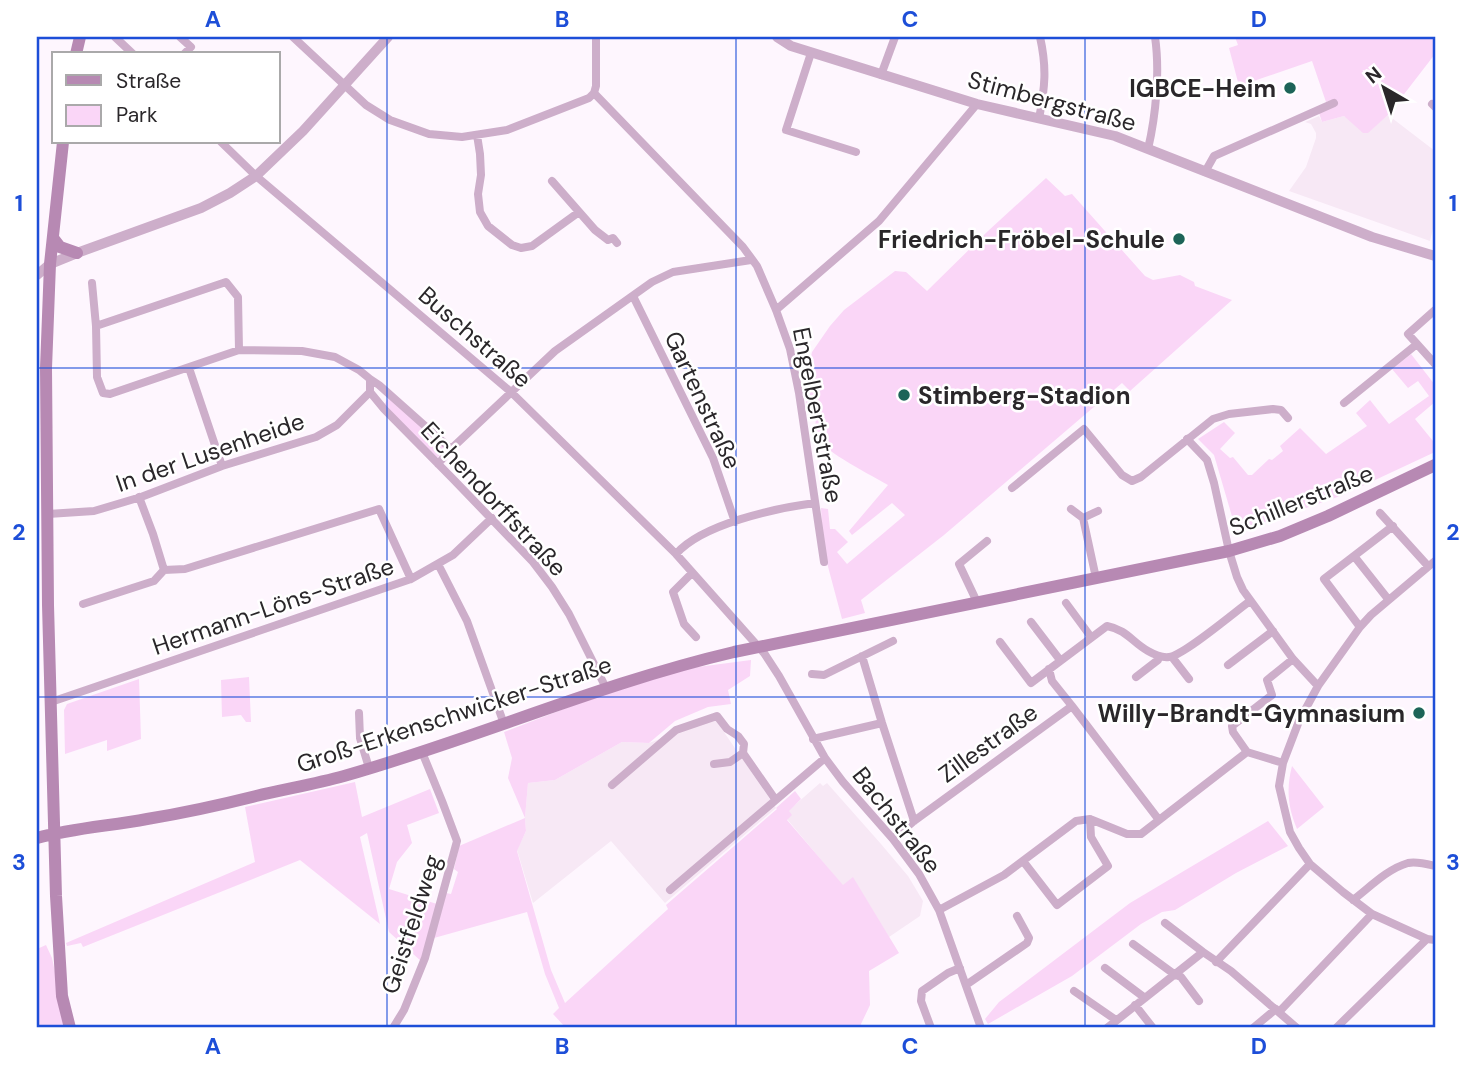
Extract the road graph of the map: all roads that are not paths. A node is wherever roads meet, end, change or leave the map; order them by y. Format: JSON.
{"nodes":[{"id":1,"x":115,"y":37,"type":"edge"},
{"id":2,"x":180,"y":37,"type":"edge"},
{"id":3,"x":293,"y":37,"type":"edge"},
{"id":4,"x":388,"y":37,"type":"edge"},
{"id":5,"x":596,"y":37,"type":"edge"},
{"id":6,"x":777,"y":37,"type":"edge"},
{"id":7,"x":895,"y":37,"type":"edge"},
{"id":8,"x":1040,"y":37,"type":"edge"},
{"id":9,"x":1155,"y":37,"type":"edge"},
{"id":10,"x":131,"y":52,"type":"edge"},
{"id":11,"x":186,"y":52,"type":"edge"},
{"id":12,"x":811,"y":53,"type":"junction"},
{"id":13,"x":881,"y":75,"type":"junction"},
{"id":14,"x":345,"y":85,"type":"junction"},
{"id":15,"x":594,"y":93,"type":"junction"},
{"id":16,"x":1334,"y":103,"type":"dead end"},
{"id":17,"x":976,"y":104,"type":"junction"},
{"id":18,"x":1039,"y":119,"type":"junction"},
{"id":19,"x":477,"y":135,"type":"junction"},
{"id":20,"x":63,"y":144,"type":"edge"},
{"id":21,"x":223,"y":144,"type":"edge"},
{"id":22,"x":1148,"y":149,"type":"junction"},
{"id":23,"x":856,"y":152,"type":"dead end"},
{"id":24,"x":1205,"y":172,"type":"junction"},
{"id":25,"x":256,"y":176,"type":"junction"},
{"id":26,"x":552,"y":181,"type":"dead end"},
{"id":27,"x":579,"y":212,"type":"junction"},
{"id":28,"x":52,"y":238,"type":"junction"},
{"id":29,"x":617,"y":243,"type":"dead end"},
{"id":30,"x":76,"y":253,"type":"junction"},
{"id":31,"x":1435,"y":256,"type":"edge"},
{"id":32,"x":751,"y":260,"type":"junction"},
{"id":33,"x":50,"y":264,"type":"junction"},
{"id":34,"x":37,"y":275,"type":"edge"},
{"id":35,"x":92,"y":283,"type":"dead end"},
{"id":36,"x":37,"y":288,"type":"edge"},
{"id":37,"x":633,"y":296,"type":"junction"},
{"id":38,"x":50,"y":301,"type":"junction"},
{"id":39,"x":776,"y":310,"type":"junction"},
{"id":40,"x":1435,"y":310,"type":"edge"},
{"id":41,"x":96,"y":326,"type":"junction"},
{"id":42,"x":1418,"y":344,"type":"junction"},
{"id":43,"x":239,"y":350,"type":"junction"},
{"id":44,"x":1435,"y":364,"type":"edge"},
{"id":45,"x":188,"y":368,"type":"junction"},
{"id":46,"x":370,"y":379,"type":"junction"},
{"id":47,"x":370,"y":392,"type":"junction"},
{"id":48,"x":511,"y":392,"type":"junction"},
{"id":49,"x":1344,"y":403,"type":"dead end"},
{"id":50,"x":1288,"y":418,"type":"dead end"},
{"id":51,"x":1187,"y":439,"type":"junction"},
{"id":52,"x":451,"y":449,"type":"junction"},
{"id":53,"x":438,"y":464,"type":"junction"},
{"id":54,"x":222,"y":466,"type":"junction"},
{"id":55,"x":1435,"y":466,"type":"edge"},
{"id":56,"x":1012,"y":488,"type":"dead end"},
{"id":57,"x":139,"y":497,"type":"junction"},
{"id":58,"x":815,"y":503,"type":"junction"},
{"id":59,"x":1071,"y":509,"type":"dead end"},
{"id":60,"x":1098,"y":511,"type":"dead end"},
{"id":61,"x":1380,"y":513,"type":"dead end"},
{"id":62,"x":48,"y":514,"type":"junction"},
{"id":63,"x":492,"y":518,"type":"junction"},
{"id":64,"x":1083,"y":518,"type":"junction"},
{"id":65,"x":735,"y":522,"type":"junction"},
{"id":66,"x":1393,"y":526,"type":"junction"},
{"id":67,"x":988,"y":541,"type":"dead end"},
{"id":68,"x":1229,"y":551,"type":"junction"},
{"id":69,"x":676,"y":554,"type":"junction"},
{"id":70,"x":1354,"y":556,"type":"junction"},
{"id":71,"x":824,"y":562,"type":"dead end"},
{"id":72,"x":438,"y":564,"type":"junction"},
{"id":73,"x":1432,"y":564,"type":"edge"},
{"id":74,"x":164,"y":570,"type":"junction"},
{"id":75,"x":692,"y":573,"type":"junction"},
{"id":76,"x":411,"y":579,"type":"junction"},
{"id":77,"x":1096,"y":579,"type":"junction"},
{"id":78,"x":1388,"y":599,"type":"junction"},
{"id":79,"x":1250,"y":601,"type":"junction"},
{"id":80,"x":977,"y":603,"type":"junction"},
{"id":81,"x":1066,"y":603,"type":"dead end"},
{"id":82,"x":83,"y":604,"type":"dead end"},
{"id":83,"x":1031,"y":622,"type":"dead end"},
{"id":84,"x":1360,"y":627,"type":"junction"},
{"id":85,"x":1273,"y":631,"type":"junction"},
{"id":86,"x":696,"y":637,"type":"dead end"},
{"id":87,"x":1091,"y":637,"type":"junction"},
{"id":88,"x":892,"y":640,"type":"dead end"},
{"id":89,"x":1000,"y":642,"type":"dead end"},
{"id":90,"x":759,"y":648,"type":"junction"},
{"id":91,"x":862,"y":656,"type":"junction"},
{"id":92,"x":1158,"y":656,"type":"junction"},
{"id":93,"x":1172,"y":657,"type":"junction"},
{"id":94,"x":1293,"y":659,"type":"junction"},
{"id":95,"x":1060,"y":660,"type":"junction"},
{"id":96,"x":1228,"y":665,"type":"dead end"},
{"id":97,"x":1049,"y":669,"type":"junction"},
{"id":98,"x":812,"y":674,"type":"dead end"},
{"id":99,"x":1136,"y":677,"type":"dead end"},
{"id":100,"x":1189,"y":679,"type":"dead end"},
{"id":101,"x":1318,"y":686,"type":"junction"},
{"id":102,"x":606,"y":688,"type":"junction"},
{"id":103,"x":51,"y":702,"type":"junction"},
{"id":104,"x":1072,"y":706,"type":"junction"},
{"id":105,"x":359,"y":713,"type":"dead end"},
{"id":106,"x":504,"y":723,"type":"junction"},
{"id":107,"x":882,"y":723,"type":"junction"},
{"id":108,"x":813,"y":739,"type":"junction"},
{"id":109,"x":422,"y":752,"type":"junction"},
{"id":110,"x":1247,"y":752,"type":"junction"},
{"id":111,"x":743,"y":753,"type":"junction"},
{"id":112,"x":825,"y":758,"type":"junction"},
{"id":113,"x":1283,"y":763,"type":"junction"},
{"id":114,"x":714,"y":764,"type":"dead end"},
{"id":115,"x":369,"y":768,"type":"junction"},
{"id":116,"x":612,"y":785,"type":"dead end"},
{"id":117,"x":775,"y":799,"type":"junction"},
{"id":118,"x":1090,"y":819,"type":"junction"},
{"id":119,"x":1159,"y":820,"type":"junction"},
{"id":120,"x":914,"y":821,"type":"junction"},
{"id":121,"x":55,"y":833,"type":"junction"},
{"id":122,"x":37,"y":838,"type":"edge"},
{"id":123,"x":893,"y":839,"type":"junction"},
{"id":124,"x":1023,"y":861,"type":"junction"},
{"id":125,"x":1310,"y":864,"type":"junction"},
{"id":126,"x":1435,"y":866,"type":"edge"},
{"id":127,"x":670,"y":890,"type":"dead end"},
{"id":128,"x":1353,"y":900,"type":"junction"},
{"id":129,"x":939,"y":910,"type":"junction"},
{"id":130,"x":1372,"y":914,"type":"junction"},
{"id":131,"x":1017,"y":916,"type":"dead end"},
{"id":132,"x":1165,"y":923,"type":"dead end"},
{"id":133,"x":1431,"y":940,"type":"edge"},
{"id":134,"x":1133,"y":944,"type":"dead end"},
{"id":135,"x":1203,"y":952,"type":"junction"},
{"id":136,"x":1216,"y":962,"type":"junction"},
{"id":137,"x":960,"y":968,"type":"junction"},
{"id":138,"x":1105,"y":968,"type":"dead end"},
{"id":139,"x":1174,"y":974,"type":"junction"},
{"id":140,"x":966,"y":985,"type":"junction"},
{"id":141,"x":1074,"y":991,"type":"dead end"},
{"id":142,"x":1145,"y":998,"type":"junction"},
{"id":143,"x":1199,"y":1001,"type":"dead end"},
{"id":144,"x":1135,"y":1005,"type":"junction"},
{"id":145,"x":1278,"y":1011,"type":"junction"},
{"id":146,"x":1116,"y":1020,"type":"junction"},
{"id":147,"x":70,"y":1028,"type":"edge"},
{"id":148,"x":393,"y":1028,"type":"edge"},
{"id":149,"x":930,"y":1028,"type":"edge"},
{"id":150,"x":981,"y":1028,"type":"edge"},
{"id":151,"x":1107,"y":1028,"type":"edge"},
{"id":152,"x":1153,"y":1028,"type":"edge"},
{"id":153,"x":1253,"y":1028,"type":"edge"},
{"id":154,"x":1297,"y":1028,"type":"edge"},
{"id":155,"x":1336,"y":1028,"type":"edge"}],
"edges":[{"from":1,"to":10,"type":"street"},
{"from":2,"to":11,"type":"street"},
{"from":3,"to":14,"type":"street"},
{"from":4,"to":14,"type":"street"},
{"from":5,"to":15,"type":"street"},
{"from":6,"to":12,"type":"street","name":"Stimbergstraße"},
{"from":7,"to":13,"type":"street"},
{"from":8,"to":18,"type":"street"},
{"from":9,"to":22,"type":"street"},
{"from":12,"to":13,"type":"street","name":"Stimbergstraße"},
{"from":12,"to":23,"type":"street"},
{"from":13,"to":17,"type":"street","name":"Stimbergstraße"},
{"from":14,"to":19,"type":"street"},
{"from":14,"to":25,"type":"street"},
{"from":15,"to":19,"type":"street"},
{"from":15,"to":32,"type":"street","name":"Engelbertstraße"},
{"from":16,"to":24,"type":"street"},
{"from":17,"to":18,"type":"street","name":"Stimbergstraße"},
{"from":17,"to":39,"type":"street"},
{"from":18,"to":22,"type":"street","name":"Stimbergstraße"},
{"from":19,"to":27,"type":"street"},
{"from":20,"to":28,"type":"main road"},
{"from":21,"to":25,"type":"street","name":"Buschstraße"},
{"from":22,"to":24,"type":"street","name":"Stimbergstraße"},
{"from":24,"to":31,"type":"street","name":"Stimbergstraße"},
{"from":25,"to":30,"type":"street"},
{"from":25,"to":48,"type":"street","name":"Buschstraße"},
{"from":26,"to":27,"type":"street"},
{"from":27,"to":29,"type":"street"},
{"from":28,"to":30,"type":"main road"},
{"from":28,"to":33,"type":"main road"},
{"from":30,"to":33,"type":"street"},
{"from":32,"to":37,"type":"street"},
{"from":32,"to":39,"type":"street","name":"Engelbertstraße"},
{"from":33,"to":34,"type":"street"},
{"from":33,"to":38,"type":"main road"},
{"from":35,"to":41,"type":"street","name":"Eichendorffstraße"},
{"from":36,"to":38,"type":"main road"},
{"from":37,"to":48,"type":"street"},
{"from":37,"to":65,"type":"street","name":"Gartenstraße"},
{"from":38,"to":62,"type":"main road"},
{"from":39,"to":58,"type":"street","name":"Engelbertstraße"},
{"from":40,"to":42,"type":"street"},
{"from":41,"to":43,"type":"street"},
{"from":41,"to":45,"type":"street","name":"Eichendorffstraße"},
{"from":42,"to":44,"type":"street"},
{"from":42,"to":49,"type":"street"},
{"from":43,"to":45,"type":"street","name":"Eichendorffstraße"},
{"from":43,"to":46,"type":"street","name":"Eichendorffstraße"},
{"from":45,"to":54,"type":"street"},
{"from":46,"to":47,"type":"street"},
{"from":46,"to":52,"type":"street","name":"Eichendorffstraße"},
{"from":47,"to":53,"type":"street","name":"Eichendorffstraße"},
{"from":47,"to":54,"type":"street","name":"In der Lusenheide"},
{"from":48,"to":52,"type":"street"},
{"from":48,"to":69,"type":"street","name":"Buschstraße"},
{"from":50,"to":51,"type":"street"},
{"from":51,"to":56,"type":"street"},
{"from":51,"to":68,"type":"street"},
{"from":52,"to":53,"type":"street"},
{"from":53,"to":63,"type":"street","name":"Eichendorffstraße"},
{"from":54,"to":57,"type":"street","name":"In der Lusenheide"},
{"from":55,"to":68,"type":"main road","name":"Schillerstraße"},
{"from":57,"to":62,"type":"street","name":"In der Lusenheide"},
{"from":57,"to":74,"type":"street"},
{"from":58,"to":65,"type":"street"},
{"from":58,"to":71,"type":"street","name":"Engelbertstraße"},
{"from":59,"to":64,"type":"street"},
{"from":60,"to":64,"type":"street"},
{"from":61,"to":66,"type":"street"},
{"from":62,"to":103,"type":"main road"},
{"from":63,"to":72,"type":"street","name":"Hermann-Löns-Straße"},
{"from":63,"to":102,"type":"street","name":"Eichendorffstraße"},
{"from":64,"to":77,"type":"street"},
{"from":65,"to":69,"type":"street"},
{"from":66,"to":70,"type":"street"},
{"from":66,"to":73,"type":"street"},
{"from":67,"to":80,"type":"street"},
{"from":68,"to":77,"type":"main road","name":"Schillerstraße"},
{"from":68,"to":79,"type":"street"},
{"from":69,"to":75,"type":"street","name":"Buschstraße"},
{"from":70,"to":78,"type":"street"},
{"from":70,"to":84,"type":"street"},
{"from":72,"to":76,"type":"street","name":"Hermann-Löns-Straße"},
{"from":72,"to":106,"type":"street"},
{"from":73,"to":78,"type":"street"},
{"from":74,"to":76,"type":"street"},
{"from":74,"to":82,"type":"street"},
{"from":75,"to":86,"type":"street"},
{"from":75,"to":90,"type":"street","name":"Buschstraße"},
{"from":76,"to":103,"type":"street","name":"Hermann-Löns-Straße"},
{"from":77,"to":80,"type":"main road","name":"Schillerstraße"},
{"from":78,"to":84,"type":"street"},
{"from":79,"to":85,"type":"street"},
{"from":79,"to":93,"type":"street"},
{"from":80,"to":90,"type":"main road","name":"Schillerstraße"},
{"from":81,"to":87,"type":"street"},
{"from":83,"to":95,"type":"street"},
{"from":84,"to":101,"type":"street"},
{"from":85,"to":94,"type":"street"},
{"from":85,"to":96,"type":"street"},
{"from":87,"to":92,"type":"street","name":"Zillestraße"},
{"from":87,"to":95,"type":"street","name":"Zillestraße"},
{"from":88,"to":91,"type":"street"},
{"from":89,"to":97,"type":"street","name":"Zillestraße"},
{"from":90,"to":102,"type":"main road","name":"Groß-Erkenschwicker-Straße"},
{"from":90,"to":108,"type":"street","name":"Bachstraße"},
{"from":91,"to":98,"type":"street"},
{"from":91,"to":107,"type":"street","name":"Bachstraße"},
{"from":92,"to":93,"type":"street","name":"Zillestraße"},
{"from":92,"to":99,"type":"street"},
{"from":93,"to":100,"type":"street"},
{"from":94,"to":101,"type":"street"},
{"from":94,"to":110,"type":"street"},
{"from":95,"to":97,"type":"street","name":"Zillestraße"},
{"from":97,"to":104,"type":"street","name":"Zillestraße"},
{"from":101,"to":113,"type":"street"},
{"from":102,"to":106,"type":"main road","name":"Groß-Erkenschwicker-Straße"},
{"from":103,"to":121,"type":"main road"},
{"from":104,"to":119,"type":"street"},
{"from":104,"to":120,"type":"street","name":"Zillestraße"},
{"from":105,"to":115,"type":"street"},
{"from":106,"to":109,"type":"main road","name":"Groß-Erkenschwicker-Straße"},
{"from":107,"to":108,"type":"street"},
{"from":107,"to":120,"type":"street","name":"Bachstraße"},
{"from":108,"to":112,"type":"street","name":"Bachstraße"},
{"from":109,"to":115,"type":"main road","name":"Groß-Erkenschwicker-Straße"},
{"from":109,"to":148,"type":"street","name":"Geistfeldweg"},
{"from":110,"to":113,"type":"street"},
{"from":110,"to":119,"type":"street"},
{"from":111,"to":114,"type":"street"},
{"from":111,"to":116,"type":"street"},
{"from":111,"to":117,"type":"street"},
{"from":112,"to":117,"type":"street"},
{"from":112,"to":123,"type":"street","name":"Bachstraße"},
{"from":113,"to":125,"type":"street"},
{"from":115,"to":121,"type":"main road","name":"Groß-Erkenschwicker-Straße"},
{"from":117,"to":127,"type":"street"},
{"from":118,"to":119,"type":"street"},
{"from":118,"to":124,"type":"street"},
{"from":118,"to":124,"type":"street"},
{"from":120,"to":123,"type":"street","name":"Zillestraße"},
{"from":121,"to":122,"type":"main road","name":"Groß-Erkenschwicker-Straße"},
{"from":121,"to":147,"type":"main road"},
{"from":123,"to":129,"type":"street","name":"Bachstraße"},
{"from":124,"to":129,"type":"street"},
{"from":125,"to":128,"type":"street"},
{"from":125,"to":136,"type":"street"},
{"from":126,"to":128,"type":"street"},
{"from":128,"to":130,"type":"street"},
{"from":129,"to":137,"type":"street","name":"Bachstraße"},
{"from":130,"to":133,"type":"street"},
{"from":130,"to":145,"type":"street"},
{"from":131,"to":140,"type":"street"},
{"from":132,"to":135,"type":"street"},
{"from":133,"to":155,"type":"street"},
{"from":134,"to":139,"type":"street"},
{"from":135,"to":136,"type":"street"},
{"from":135,"to":139,"type":"street"},
{"from":136,"to":145,"type":"street"},
{"from":137,"to":140,"type":"street","name":"Bachstraße"},
{"from":137,"to":149,"type":"street"},
{"from":138,"to":142,"type":"street"},
{"from":139,"to":142,"type":"street"},
{"from":139,"to":143,"type":"street"},
{"from":140,"to":150,"type":"street","name":"Bachstraße"},
{"from":141,"to":146,"type":"street"},
{"from":142,"to":144,"type":"street"},
{"from":144,"to":146,"type":"street"},
{"from":144,"to":152,"type":"street"},
{"from":145,"to":153,"type":"street"},
{"from":145,"to":154,"type":"street"},
{"from":146,"to":151,"type":"street"}]}
